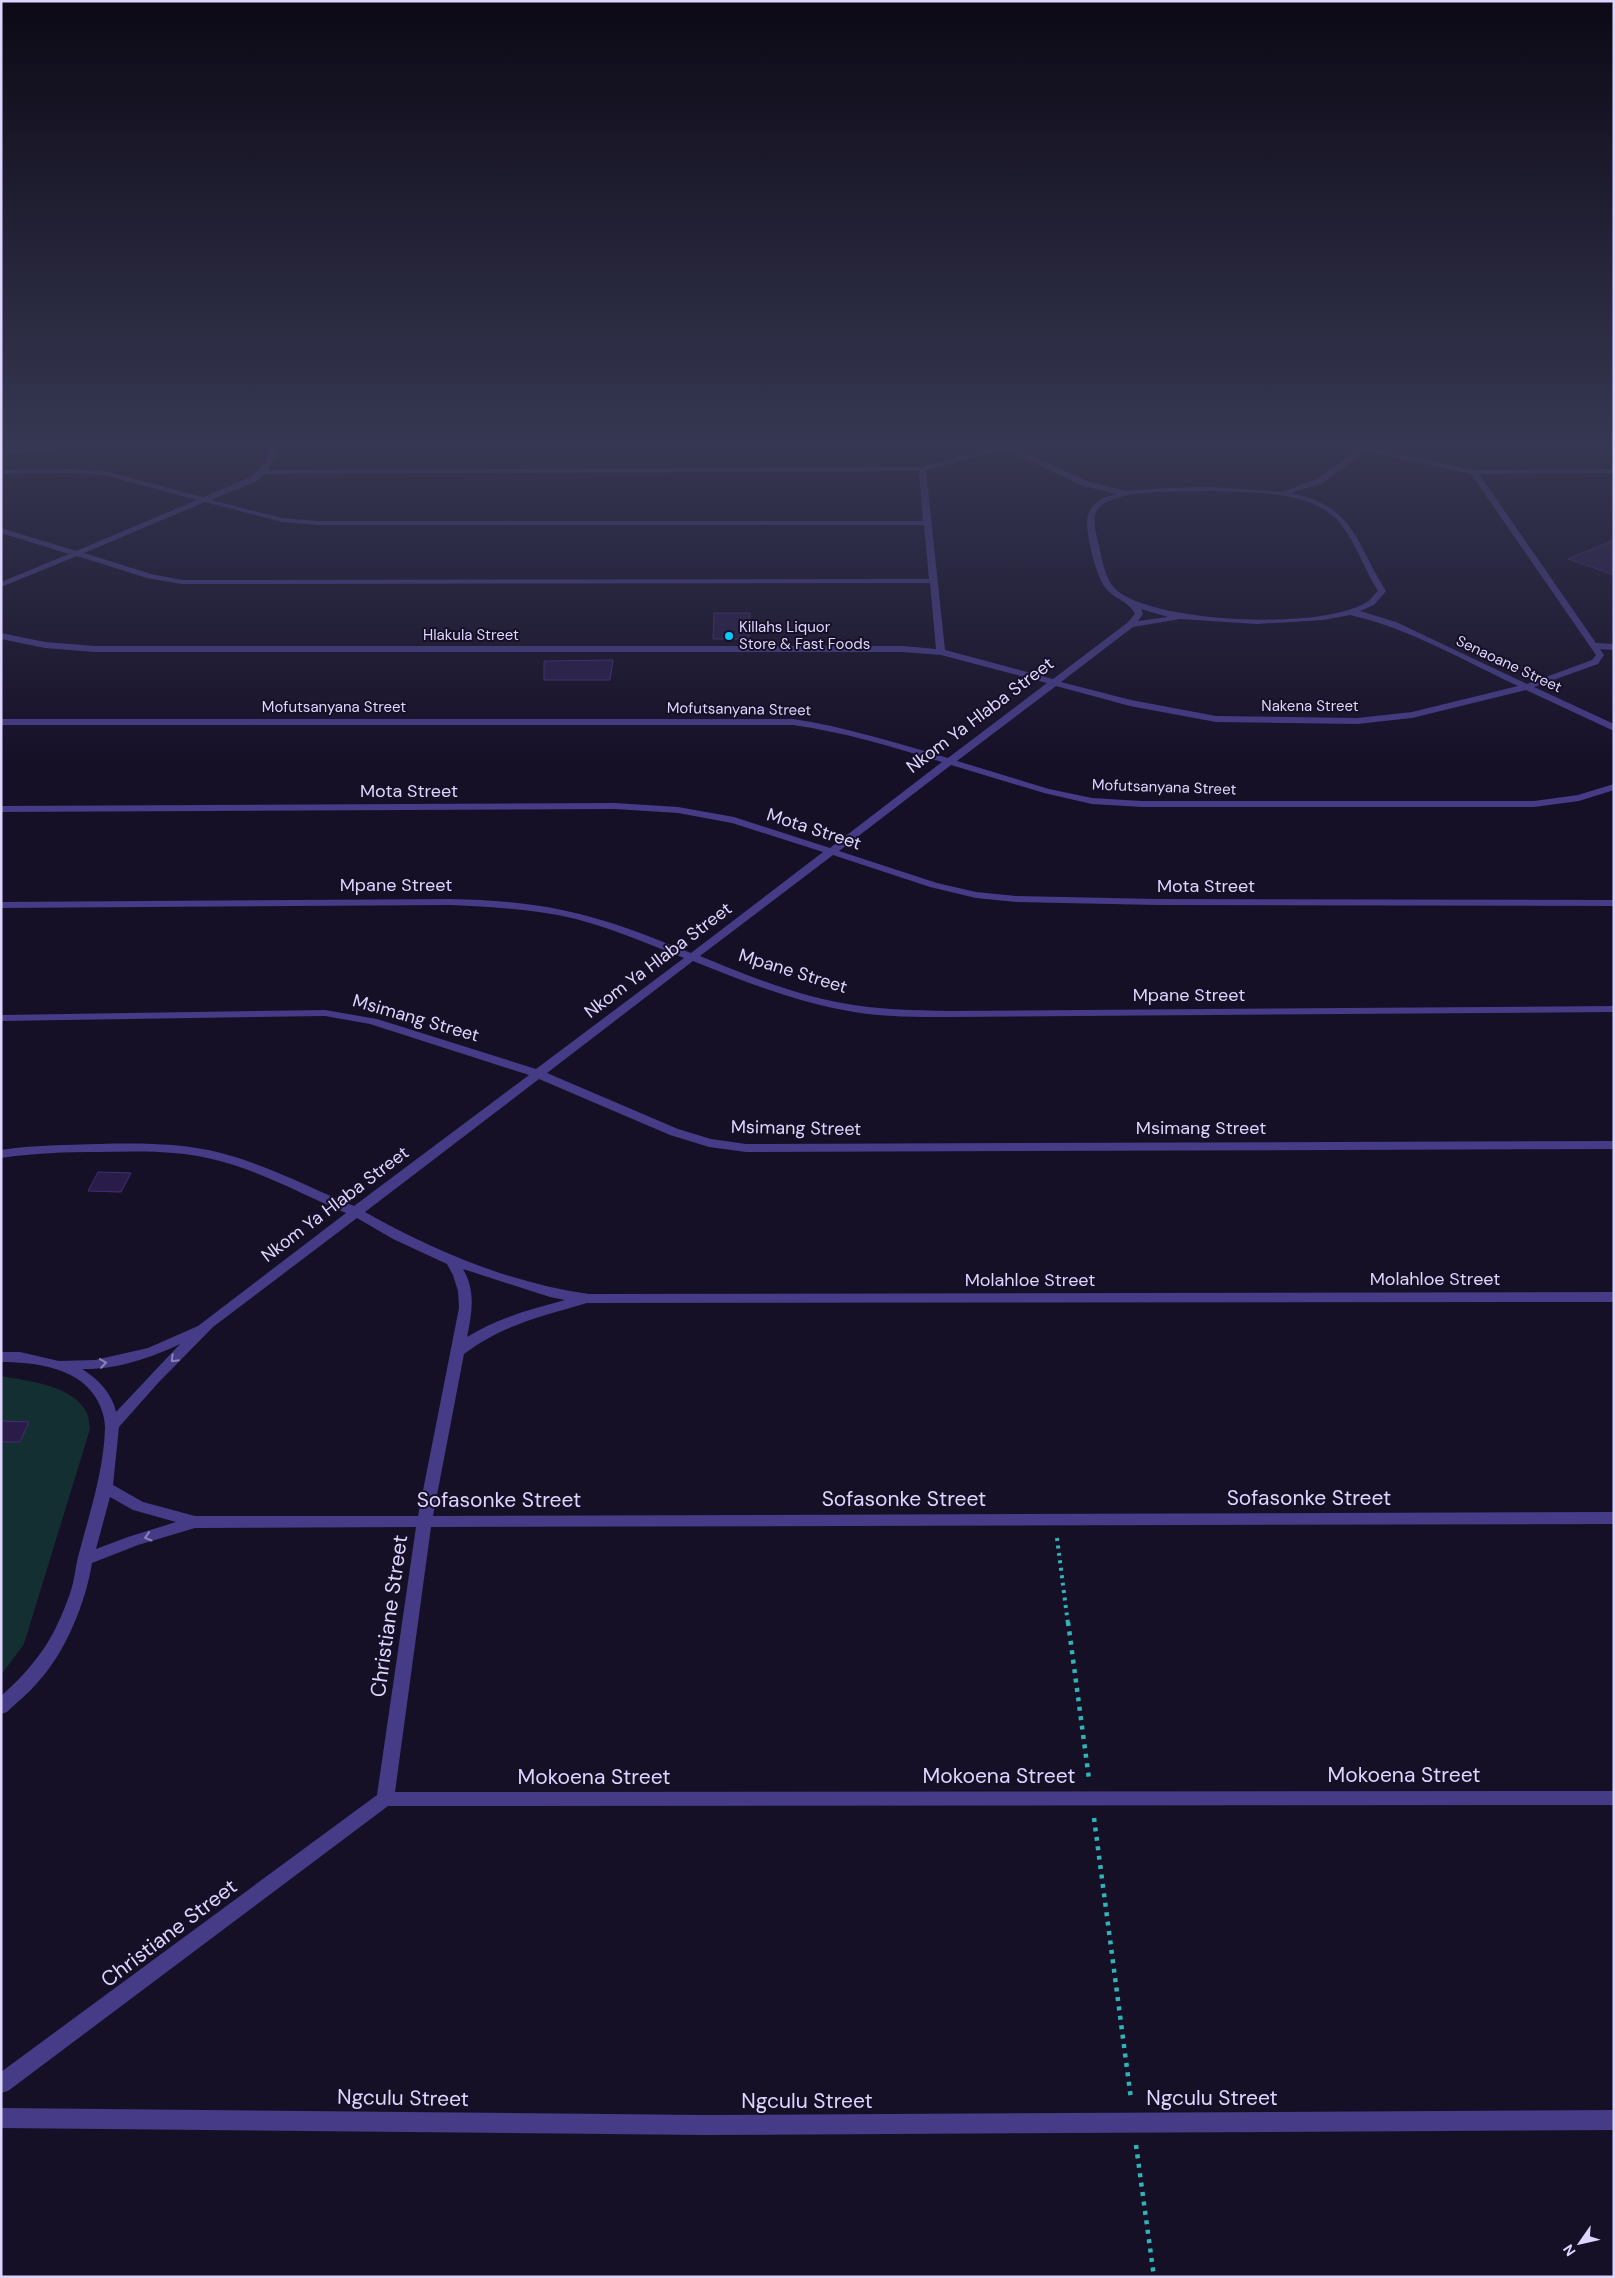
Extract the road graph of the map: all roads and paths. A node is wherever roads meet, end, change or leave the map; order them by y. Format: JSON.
{"nodes":[{"id":1,"x":69,"y":550,"type":"edge"},
{"id":2,"x":84,"y":550,"type":"edge"},
{"id":3,"x":931,"y":550,"type":"edge"},
{"id":4,"x":1096,"y":550,"type":"edge"},
{"id":5,"x":1359,"y":550,"type":"edge"},
{"id":6,"x":1529,"y":550,"type":"edge"},
{"id":7,"x":78,"y":553,"type":"junction"},
{"id":8,"x":934,"y":581,"type":"junction"},
{"id":9,"x":1,"y":585,"type":"edge"},
{"id":10,"x":1133,"y":602,"type":"junction"},
{"id":11,"x":1374,"y":603,"type":"junction"},
{"id":12,"x":1345,"y":613,"type":"junction"},
{"id":13,"x":1184,"y":617,"type":"junction"},
{"id":14,"x":1393,"y":624,"type":"junction"},
{"id":15,"x":1130,"y":625,"type":"junction"},
{"id":16,"x":1,"y":636,"type":"edge"},
{"id":17,"x":1596,"y":646,"type":"junction"},
{"id":18,"x":1614,"y":647,"type":"edge"},
{"id":19,"x":941,"y":652,"type":"junction"},
{"id":20,"x":1052,"y":683,"type":"junction"},
{"id":21,"x":1526,"y":687,"type":"junction"},
{"id":22,"x":1,"y":722,"type":"edge"},
{"id":23,"x":1614,"y":728,"type":"edge"},
{"id":24,"x":951,"y":761,"type":"junction"},
{"id":25,"x":1614,"y":787,"type":"edge"},
{"id":26,"x":1,"y":809,"type":"edge"},
{"id":27,"x":830,"y":852,"type":"junction"},
{"id":28,"x":1614,"y":902,"type":"edge"},
{"id":29,"x":1,"y":905,"type":"edge"},
{"id":30,"x":692,"y":957,"type":"junction"},
{"id":31,"x":1614,"y":1009,"type":"edge"},
{"id":32,"x":1,"y":1018,"type":"edge"},
{"id":33,"x":538,"y":1074,"type":"junction"},
{"id":34,"x":1614,"y":1145,"type":"edge"},
{"id":35,"x":1,"y":1154,"type":"edge"},
{"id":36,"x":356,"y":1212,"type":"junction"},
{"id":37,"x":452,"y":1261,"type":"junction"},
{"id":38,"x":1614,"y":1297,"type":"edge"},
{"id":39,"x":589,"y":1299,"type":"junction"},
{"id":40,"x":208,"y":1324,"type":"junction"},
{"id":41,"x":458,"y":1351,"type":"junction"},
{"id":42,"x":1,"y":1357,"type":"edge"},
{"id":43,"x":54,"y":1364,"type":"junction"},
{"id":44,"x":112,"y":1426,"type":"junction"},
{"id":45,"x":105,"y":1486,"type":"junction"},
{"id":46,"x":1614,"y":1518,"type":"edge"},
{"id":47,"x":1055,"y":1520,"type":"junction"},
{"id":48,"x":195,"y":1522,"type":"junction"},
{"id":49,"x":424,"y":1522,"type":"junction"},
{"id":50,"x":85,"y":1560,"type":"junction"},
{"id":51,"x":1,"y":1707,"type":"edge"},
{"id":52,"x":1092,"y":1798,"type":"junction"},
{"id":53,"x":1614,"y":1798,"type":"edge"},
{"id":54,"x":385,"y":1799,"type":"junction"},
{"id":55,"x":1,"y":2084,"type":"edge"},
{"id":56,"x":1,"y":2118,"type":"edge"},
{"id":57,"x":1614,"y":2120,"type":"edge"},
{"id":58,"x":1134,"y":2122,"type":"junction"},
{"id":59,"x":1154,"y":2277,"type":"edge"}],
"edges":[{"from":1,"to":7,"type":"street"},
{"from":2,"to":7,"type":"street"},
{"from":3,"to":8,"type":"street"},
{"from":4,"to":10,"type":"street"},
{"from":5,"to":11,"type":"street"},
{"from":6,"to":17,"type":"street"},
{"from":7,"to":8,"type":"street"},
{"from":7,"to":9,"type":"street"},
{"from":8,"to":19,"type":"street"},
{"from":10,"to":13,"type":"street"},
{"from":10,"to":15,"type":"street"},
{"from":11,"to":12,"type":"street"},
{"from":11,"to":14,"type":"street","name":"Senaoane Street"},
{"from":12,"to":13,"type":"street"},
{"from":12,"to":14,"type":"street","name":"Senaoane Street"},
{"from":13,"to":15,"type":"street","name":"Nkom Ya Hlaba Street"},
{"from":14,"to":21,"type":"street","name":"Senaoane Street"},
{"from":15,"to":20,"type":"street","name":"Nkom Ya Hlaba Street"},
{"from":16,"to":19,"type":"street","name":"Hlakula Street"},
{"from":17,"to":18,"type":"street"},
{"from":17,"to":21,"type":"street","name":"Nakena Street"},
{"from":19,"to":20,"type":"street","name":"Nakena Street"},
{"from":20,"to":21,"type":"street","name":"Nakena Street"},
{"from":20,"to":24,"type":"street","name":"Nkom Ya Hlaba Street"},
{"from":21,"to":23,"type":"street","name":"Senaoane Street"},
{"from":22,"to":24,"type":"street","name":"Mofutsanyana Street"},
{"from":24,"to":25,"type":"street","name":"Mofutsanyana Street"},
{"from":24,"to":27,"type":"street","name":"Nkom Ya Hlaba Street"},
{"from":26,"to":27,"type":"street","name":"Mota Street"},
{"from":27,"to":28,"type":"street","name":"Mota Street"},
{"from":27,"to":30,"type":"street","name":"Nkom Ya Hlaba Street"},
{"from":29,"to":30,"type":"street","name":"Mpane Street"},
{"from":30,"to":31,"type":"street","name":"Mpane Street"},
{"from":30,"to":33,"type":"street","name":"Nkom Ya Hlaba Street"},
{"from":32,"to":33,"type":"street","name":"Msimang Street"},
{"from":33,"to":34,"type":"street","name":"Msimang Street"},
{"from":33,"to":36,"type":"street","name":"Nkom Ya Hlaba Street"},
{"from":35,"to":36,"type":"street"},
{"from":36,"to":37,"type":"street"},
{"from":36,"to":40,"type":"street","name":"Nkom Ya Hlaba Street"},
{"from":37,"to":39,"type":"street","name":"Molahloe Street"},
{"from":37,"to":41,"type":"street","name":"Christiane Street"},
{"from":38,"to":39,"type":"street","name":"Molahloe Street"},
{"from":39,"to":41,"type":"street"},
{"from":43,"to":40,"type":"street","name":"Nkom Ya Hlaba Street","one_way":true},
{"from":40,"to":44,"type":"street","name":"Nkom Ya Hlaba Street","one_way":true},
{"from":41,"to":49,"type":"street","name":"Christiane Street"},
{"from":42,"to":43,"type":"street"},
{"from":43,"to":44,"type":"street"},
{"from":44,"to":45,"type":"street"},
{"from":45,"to":48,"type":"street","name":"Sofasonke Street"},
{"from":45,"to":50,"type":"street"},
{"from":46,"to":47,"type":"street","name":"Sofasonke Street"},
{"from":47,"to":49,"type":"street","name":"Sofasonke Street"},
{"from":47,"to":52,"type":"path"},
{"from":48,"to":49,"type":"street","name":"Sofasonke Street"},
{"from":48,"to":50,"type":"street","name":"Sofasonke Street","one_way":true},
{"from":49,"to":54,"type":"street","name":"Christiane Street"},
{"from":50,"to":51,"type":"street"},
{"from":52,"to":53,"type":"street","name":"Mokoena Street"},
{"from":52,"to":54,"type":"street","name":"Mokoena Street"},
{"from":52,"to":58,"type":"path"},
{"from":54,"to":55,"type":"street","name":"Christiane Street"},
{"from":56,"to":58,"type":"street","name":"Ngculu Street"},
{"from":57,"to":58,"type":"street","name":"Ngculu Street"},
{"from":58,"to":59,"type":"path"}]}
